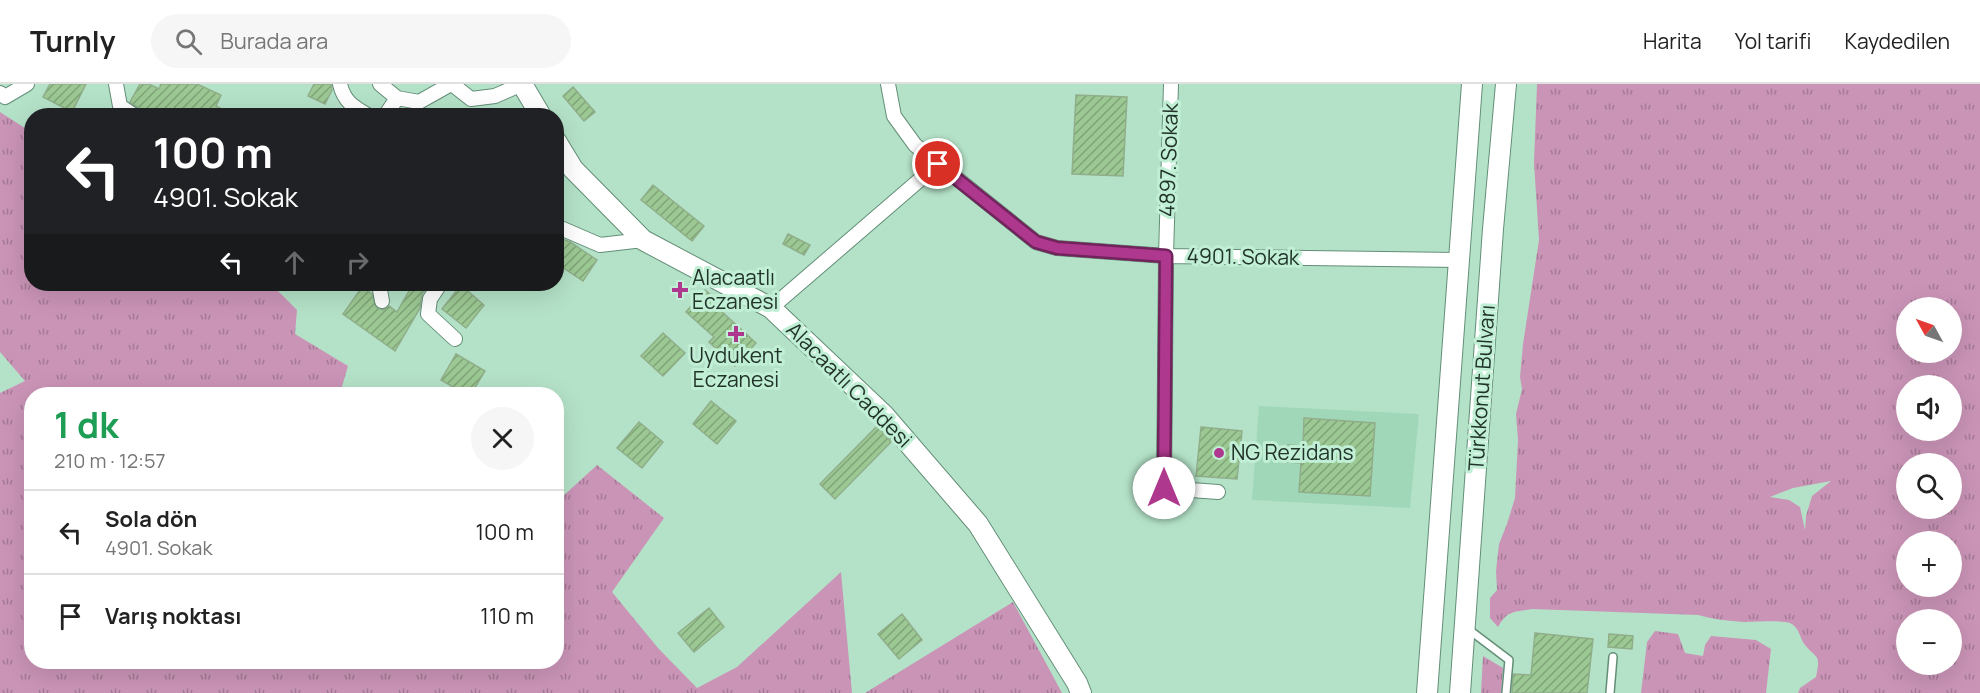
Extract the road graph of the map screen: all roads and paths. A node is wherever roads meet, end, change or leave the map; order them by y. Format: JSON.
{"nodes":[{"id":1,"x":27,"y":84,"type":"edge"},
{"id":2,"x":116,"y":84,"type":"edge"},
{"id":3,"x":340,"y":84,"type":"edge"},
{"id":4,"x":381,"y":84,"type":"edge"},
{"id":5,"x":452,"y":84,"type":"edge"},
{"id":6,"x":522,"y":84,"type":"edge"},
{"id":7,"x":888,"y":84,"type":"edge"},
{"id":8,"x":1171,"y":84,"type":"edge"},
{"id":9,"x":1472,"y":84,"type":"edge"},
{"id":10,"x":1506,"y":84,"type":"edge"},
{"id":11,"x":0,"y":93,"type":"edge"},
{"id":12,"x":397,"y":98,"type":"junction"},
{"id":13,"x":123,"y":108,"type":"edge"},
{"id":14,"x":356,"y":108,"type":"edge"},
{"id":15,"x":390,"y":108,"type":"edge"},
{"id":16,"x":536,"y":108,"type":"edge"},
{"id":17,"x":564,"y":154,"type":"edge"},
{"id":18,"x":938,"y":164,"type":"junction"},
{"id":19,"x":564,"y":229,"type":"edge"},
{"id":20,"x":643,"y":240,"type":"junction"},
{"id":21,"x":1166,"y":256,"type":"junction"},
{"id":22,"x":1459,"y":260,"type":"junction"},
{"id":23,"x":380,"y":291,"type":"edge"},
{"id":24,"x":435,"y":291,"type":"edge"},
{"id":25,"x":382,"y":301,"type":"dead end"},
{"id":26,"x":771,"y":308,"type":"junction"},
{"id":27,"x":455,"y":339,"type":"dead end"},
{"id":28,"x":1218,"y":492,"type":"dead end"},
{"id":29,"x":1465,"y":626,"type":"junction"},
{"id":30,"x":1613,"y":657,"type":"dead end"},
{"id":31,"x":1081,"y":693,"type":"edge"},
{"id":32,"x":1427,"y":693,"type":"edge"},
{"id":33,"x":1460,"y":693,"type":"edge"},
{"id":34,"x":1506,"y":693,"type":"edge"},
{"id":35,"x":1610,"y":693,"type":"edge"}],
"edges":[{"from":1,"to":11,"type":"street"},
{"from":2,"to":13,"type":"street"},
{"from":3,"to":14,"type":"street"},
{"from":4,"to":12,"type":"street"},
{"from":5,"to":6,"type":"street"},
{"from":5,"to":12,"type":"street"},
{"from":6,"to":16,"type":"street"},
{"from":7,"to":18,"type":"street","name":"4901. Sokak"},
{"from":8,"to":21,"type":"street","name":"4897. Sokak"},
{"from":9,"to":22,"type":"street","name":"Türkkonut Bulvarı"},
{"from":10,"to":29,"type":"street","name":"Türkkonut Bulvarı"},
{"from":12,"to":15,"type":"street"},
{"from":17,"to":20,"type":"street","name":"Alacaatlı Caddesi"},
{"from":18,"to":21,"type":"street","name":"4901. Sokak"},
{"from":18,"to":26,"type":"street"},
{"from":19,"to":20,"type":"street"},
{"from":20,"to":26,"type":"street","name":"Alacaatlı Caddesi"},
{"from":21,"to":22,"type":"street","name":"4901. Sokak"},
{"from":21,"to":28,"type":"street","name":"4897. Sokak"},
{"from":22,"to":32,"type":"street","name":"Türkkonut Bulvarı"},
{"from":23,"to":25,"type":"street"},
{"from":24,"to":27,"type":"street"},
{"from":26,"to":31,"type":"street","name":"Alacaatlı Caddesi"},
{"from":29,"to":33,"type":"street","name":"Türkkonut Bulvarı"},
{"from":29,"to":34,"type":"lane"},
{"from":30,"to":35,"type":"lane"}]}
